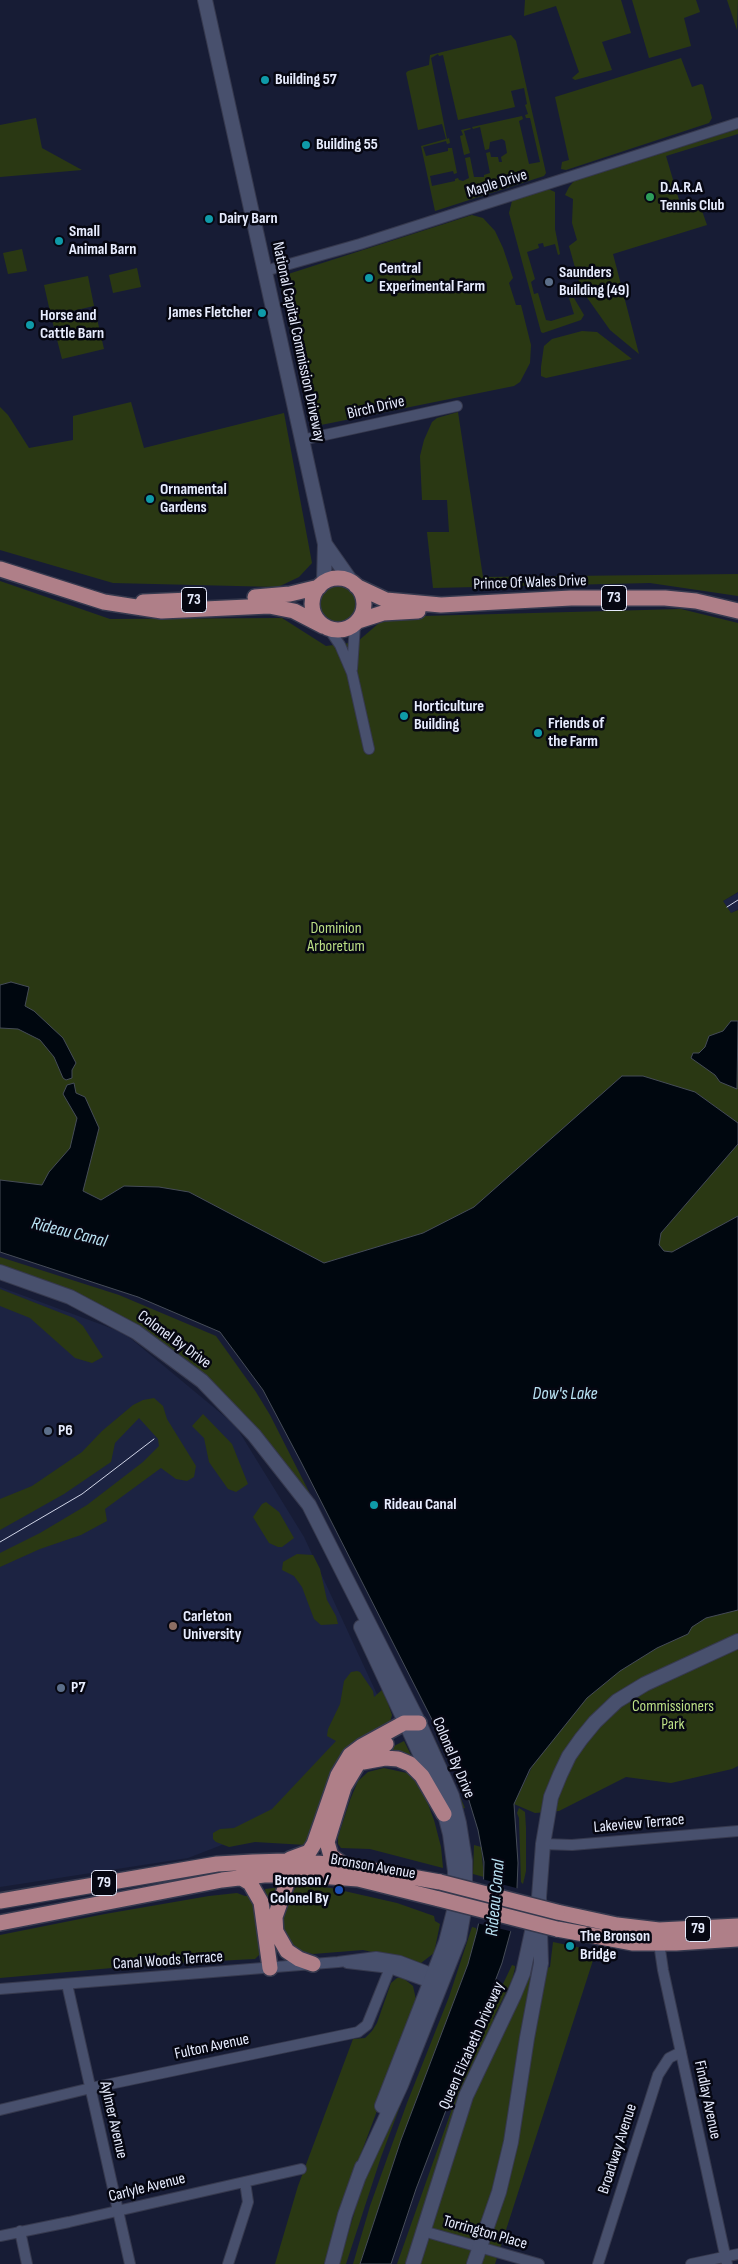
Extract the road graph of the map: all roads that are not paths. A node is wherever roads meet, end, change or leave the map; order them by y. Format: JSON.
{"nodes":[{"id":1,"x":205,"y":0,"type":"edge"},
{"id":2,"x":738,"y":123,"type":"edge"},
{"id":3,"x":265,"y":271,"type":"junction"},
{"id":4,"x":457,"y":406,"type":"dead end"},
{"id":5,"x":302,"y":440,"type":"junction"},
{"id":6,"x":325,"y":544,"type":"junction"},
{"id":7,"x":0,"y":568,"type":"edge"},
{"id":8,"x":353,"y":584,"type":"junction"},
{"id":9,"x":322,"y":585,"type":"junction"},
{"id":10,"x":119,"y":604,"type":"junction"},
{"id":11,"x":441,"y":604,"type":"junction"},
{"id":12,"x":738,"y":611,"type":"edge"},
{"id":13,"x":356,"y":623,"type":"junction"},
{"id":14,"x":326,"y":627,"type":"junction"},
{"id":15,"x":352,"y":673,"type":"junction"},
{"id":16,"x":369,"y":749,"type":"dead end"},
{"id":17,"x":0,"y":1272,"type":"edge"},
{"id":18,"x":738,"y":1640,"type":"edge"},
{"id":19,"x":738,"y":1651,"type":"edge"},
{"id":20,"x":683,"y":1667,"type":"junction"},
{"id":21,"x":411,"y":1726,"type":"junction"},
{"id":22,"x":359,"y":1762,"type":"junction"},
{"id":23,"x":444,"y":1814,"type":"junction"},
{"id":24,"x":738,"y":1831,"type":"edge"},
{"id":25,"x":543,"y":1844,"type":"junction"},
{"id":26,"x":344,"y":1865,"type":"junction"},
{"id":27,"x":288,"y":1867,"type":"junction"},
{"id":28,"x":240,"y":1877,"type":"junction"},
{"id":29,"x":539,"y":1897,"type":"junction"},
{"id":30,"x":0,"y":1901,"type":"edge"},
{"id":31,"x":0,"y":1923,"type":"edge"},
{"id":32,"x":738,"y":1926,"type":"edge"},
{"id":33,"x":275,"y":1930,"type":"junction"},
{"id":34,"x":738,"y":1939,"type":"edge"},
{"id":35,"x":659,"y":1943,"type":"junction"},
{"id":36,"x":338,"y":1962,"type":"junction"},
{"id":37,"x":313,"y":1964,"type":"junction"},
{"id":38,"x":275,"y":1967,"type":"junction"},
{"id":39,"x":390,"y":1968,"type":"junction"},
{"id":40,"x":436,"y":1980,"type":"junction"},
{"id":41,"x":67,"y":1984,"type":"junction"},
{"id":42,"x":0,"y":1989,"type":"edge"},
{"id":43,"x":681,"y":2052,"type":"junction"},
{"id":44,"x":91,"y":2088,"type":"junction"},
{"id":45,"x":0,"y":2110,"type":"edge"},
{"id":46,"x":301,"y":2169,"type":"dead end"},
{"id":47,"x":245,"y":2182,"type":"junction"},
{"id":48,"x":118,"y":2210,"type":"junction"},
{"id":49,"x":423,"y":2231,"type":"junction"},
{"id":50,"x":20,"y":2232,"type":"junction"},
{"id":51,"x":0,"y":2236,"type":"edge"},
{"id":52,"x":480,"y":2247,"type":"junction"},
{"id":53,"x":738,"y":2254,"type":"edge"},
{"id":54,"x":726,"y":2261,"type":"edge"},
{"id":55,"x":26,"y":2264,"type":"edge"},
{"id":56,"x":130,"y":2264,"type":"edge"},
{"id":57,"x":228,"y":2264,"type":"edge"},
{"id":58,"x":332,"y":2264,"type":"edge"},
{"id":59,"x":413,"y":2264,"type":"edge"},
{"id":60,"x":474,"y":2264,"type":"edge"},
{"id":61,"x":539,"y":2264,"type":"edge"},
{"id":62,"x":598,"y":2264,"type":"edge"},
{"id":63,"x":691,"y":2264,"type":"edge"}],
"edges":[{"from":1,"to":3,"type":"main road","name":"National Capital Commission Driveway"},
{"from":2,"to":3,"type":"street","name":"Maple Drive"},
{"from":3,"to":5,"type":"main road","name":"National Capital Commission Driveway"},
{"from":4,"to":5,"type":"street","name":"Birch Drive"},
{"from":5,"to":6,"type":"main road","name":"National Capital Commission Driveway"},
{"from":6,"to":8,"type":"main road","name":"National Capital Commission Driveway"},
{"from":6,"to":9,"type":"main road","name":"National Capital Commission Driveway"},
{"from":7,"to":10,"type":"main road","number":"73"},
{"from":8,"to":9,"type":"main road","number":"73"},
{"from":8,"to":11,"type":"main road","name":"Prince Of Wales Drive","number":"73"},
{"from":8,"to":13,"type":"main road"},
{"from":9,"to":10,"type":"main road","number":"73"},
{"from":9,"to":14,"type":"main road"},
{"from":10,"to":14,"type":"main road","number":"73"},
{"from":11,"to":12,"type":"main road","name":"Prince Of Wales Drive","number":"73"},
{"from":11,"to":13,"type":"main road","name":"Prince Of Wales Drive","number":"73"},
{"from":13,"to":14,"type":"main road","number":"73"},
{"from":13,"to":15,"type":"street"},
{"from":14,"to":15,"type":"street"},
{"from":15,"to":16,"type":"street"},
{"from":17,"to":21,"type":"main road","name":"Colonel By Drive"},
{"from":18,"to":20,"type":"main road","name":"Queen Elizabeth Driveway"},
{"from":19,"to":20,"type":"main road","name":"Queen Elizabeth Driveway"},
{"from":20,"to":25,"type":"main road","name":"Queen Elizabeth Driveway"},
{"from":21,"to":22,"type":"main road"},
{"from":21,"to":23,"type":"main road","name":"Colonel By Drive"},
{"from":21,"to":27,"type":"main road"},
{"from":21,"to":40,"type":"main road","name":"Colonel By Drive"},
{"from":22,"to":23,"type":"main road"},
{"from":22,"to":26,"type":"main road"},
{"from":23,"to":40,"type":"main road","name":"Colonel By Drive"},
{"from":24,"to":25,"type":"street","name":"Lakeview Terrace"},
{"from":25,"to":29,"type":"main road","name":"Queen Elizabeth Driveway"},
{"from":26,"to":27,"type":"main road","name":"Bronson Avenue","number":"79"},
{"from":26,"to":32,"type":"main road","name":"Bronson Avenue","number":"79","bridge":true},
{"from":27,"to":28,"type":"main road","name":"Bronson Avenue","number":"79"},
{"from":27,"to":30,"type":"main road","name":"Bronson Avenue","number":"79"},
{"from":27,"to":33,"type":"main road"},
{"from":27,"to":35,"type":"main road","name":"Bronson Avenue","number":"79","bridge":true},
{"from":28,"to":31,"type":"main road","name":"Bronson Avenue","number":"79"},
{"from":28,"to":38,"type":"main road"},
{"from":29,"to":49,"type":"main road","name":"Queen Elizabeth Driveway"},
{"from":29,"to":52,"type":"main road","name":"Queen Elizabeth Driveway"},
{"from":33,"to":37,"type":"main road"},
{"from":33,"to":38,"type":"main road"},
{"from":34,"to":35,"type":"main road","name":"Bronson Avenue","number":"79"},
{"from":35,"to":43,"type":"street","name":"Findlay Avenue"},
{"from":36,"to":37,"type":"street","name":"Canal Woods Terrace"},
{"from":36,"to":39,"type":"street","name":"Canal Woods Terrace"},
{"from":36,"to":40,"type":"street","name":"Canal Woods Terrace"},
{"from":37,"to":38,"type":"street","name":"Canal Woods Terrace"},
{"from":38,"to":41,"type":"street","name":"Canal Woods Terrace"},
{"from":39,"to":40,"type":"street","name":"Canal Woods Terrace"},
{"from":39,"to":44,"type":"street","name":"Fulton Avenue"},
{"from":40,"to":58,"type":"main road","name":"Colonel By Drive"},
{"from":41,"to":42,"type":"street","name":"Canal Woods Terrace"},
{"from":41,"to":44,"type":"street","name":"Aylmer Avenue"},
{"from":43,"to":54,"type":"street","name":"Findlay Avenue"},
{"from":43,"to":62,"type":"street","name":"Broadway Avenue"},
{"from":44,"to":45,"type":"street","name":"Fulton Avenue"},
{"from":44,"to":48,"type":"street","name":"Aylmer Avenue"},
{"from":46,"to":47,"type":"street","name":"Carlyle Avenue"},
{"from":47,"to":48,"type":"street","name":"Carlyle Avenue"},
{"from":47,"to":57,"type":"street"},
{"from":48,"to":50,"type":"street","name":"Carlyle Avenue"},
{"from":48,"to":56,"type":"street","name":"Aylmer Avenue"},
{"from":49,"to":52,"type":"street","name":"Torrington Place"},
{"from":49,"to":59,"type":"main road","name":"Queen Elizabeth Driveway"},
{"from":50,"to":51,"type":"street","name":"Carlyle Avenue"},
{"from":50,"to":55,"type":"street"},
{"from":52,"to":60,"type":"main road","name":"Queen Elizabeth Driveway"},
{"from":52,"to":61,"type":"street","name":"Torrington Place"},
{"from":53,"to":54,"type":"street"},
{"from":54,"to":63,"type":"street"}]}
